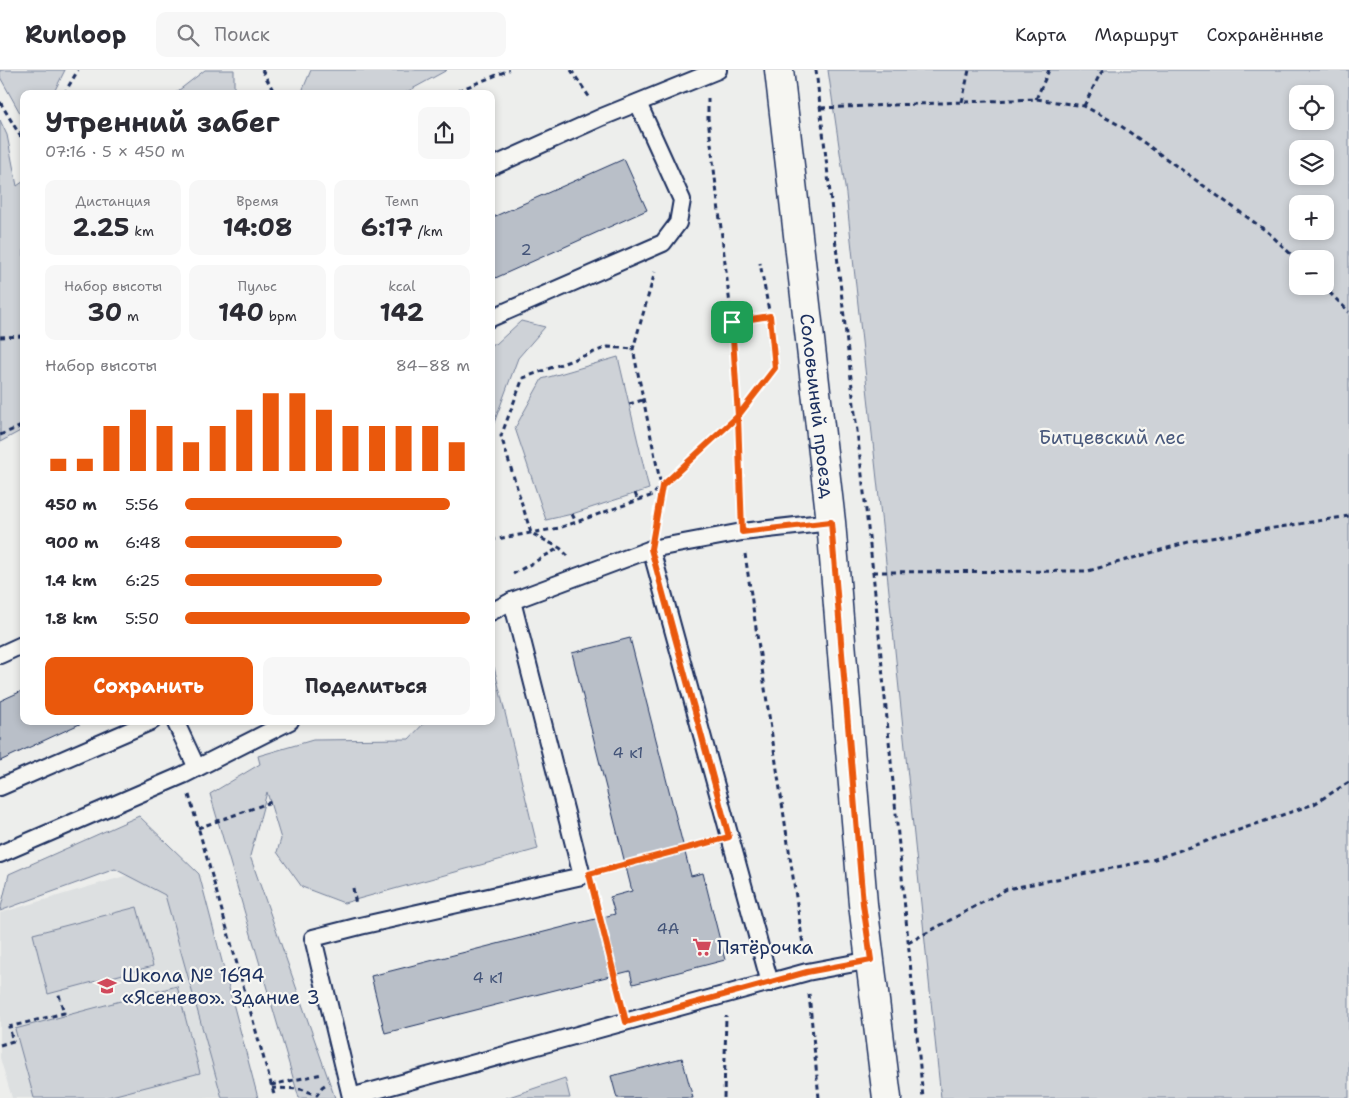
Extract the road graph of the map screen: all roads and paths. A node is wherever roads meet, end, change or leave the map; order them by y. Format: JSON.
{"nodes":[{"id":1,"x":78,"y":70,"type":"edge"},
{"id":2,"x":262,"y":70,"type":"edge"},
{"id":3,"x":509,"y":70,"type":"edge"},
{"id":4,"x":571,"y":70,"type":"edge"},
{"id":5,"x":779,"y":70,"type":"edge"},
{"id":6,"x":816,"y":70,"type":"edge"},
{"id":7,"x":969,"y":70,"type":"edge"},
{"id":8,"x":1049,"y":70,"type":"edge"},
{"id":9,"x":1104,"y":70,"type":"edge"},
{"id":10,"x":713,"y":72,"type":"edge"},
{"id":11,"x":66,"y":90,"type":"edge"},
{"id":12,"x":273,"y":90,"type":"edge"},
{"id":13,"x":460,"y":90,"type":"edge"},
{"id":14,"x":1036,"y":99,"type":"junction"},
{"id":15,"x":0,"y":102,"type":"edge"},
{"id":16,"x":962,"y":102,"type":"junction"},
{"id":17,"x":638,"y":103,"type":"junction"},
{"id":18,"x":1084,"y":106,"type":"junction"},
{"id":19,"x":821,"y":108,"type":"junction"},
{"id":20,"x":602,"y":117,"type":"junction"},
{"id":21,"x":20,"y":135,"type":"edge"},
{"id":22,"x":495,"y":165,"type":"edge"},
{"id":23,"x":663,"y":243,"type":"junction"},
{"id":24,"x":1289,"y":252,"type":"edge"},
{"id":25,"x":760,"y":263,"type":"dead end"},
{"id":26,"x":1332,"y":295,"type":"edge"},
{"id":27,"x":1349,"y":312,"type":"edge"},
{"id":28,"x":495,"y":316,"type":"edge"},
{"id":29,"x":770,"y":316,"type":"junction"},
{"id":30,"x":732,"y":322,"type":"junction"},
{"id":31,"x":20,"y":336,"type":"edge"},
{"id":32,"x":0,"y":337,"type":"edge"},
{"id":33,"x":633,"y":350,"type":"junction"},
{"id":34,"x":643,"y":400,"type":"junction"},
{"id":35,"x":629,"y":404,"type":"dead end"},
{"id":36,"x":738,"y":416,"type":"junction"},
{"id":37,"x":20,"y":427,"type":"edge"},
{"id":38,"x":0,"y":435,"type":"edge"},
{"id":39,"x":662,"y":486,"type":"junction"},
{"id":40,"x":635,"y":493,"type":"dead end"},
{"id":41,"x":638,"y":501,"type":"junction"},
{"id":42,"x":572,"y":514,"type":"dead end"},
{"id":43,"x":1349,"y":516,"type":"edge"},
{"id":44,"x":576,"y":522,"type":"junction"},
{"id":45,"x":831,"y":522,"type":"junction"},
{"id":46,"x":742,"y":532,"type":"junction"},
{"id":47,"x":531,"y":533,"type":"junction"},
{"id":48,"x":495,"y":539,"type":"edge"},
{"id":49,"x":560,"y":548,"type":"junction"},
{"id":50,"x":651,"y":549,"type":"junction"},
{"id":51,"x":588,"y":572,"type":"junction"},
{"id":52,"x":873,"y":572,"type":"junction"},
{"id":53,"x":510,"y":576,"type":"dead end"},
{"id":54,"x":512,"y":601,"type":"junction"},
{"id":55,"x":495,"y":610,"type":"edge"},
{"id":56,"x":20,"y":646,"type":"edge"},
{"id":57,"x":0,"y":655,"type":"edge"},
{"id":58,"x":143,"y":725,"type":"edge"},
{"id":59,"x":176,"y":725,"type":"edge"},
{"id":60,"x":282,"y":725,"type":"edge"},
{"id":61,"x":190,"y":772,"type":"junction"},
{"id":62,"x":1349,"y":782,"type":"edge"},
{"id":63,"x":0,"y":788,"type":"edge"},
{"id":64,"x":271,"y":802,"type":"dead end"},
{"id":65,"x":198,"y":828,"type":"junction"},
{"id":66,"x":729,"y":837,"type":"junction"},
{"id":67,"x":0,"y":854,"type":"edge"},
{"id":68,"x":586,"y":875,"type":"junction"},
{"id":69,"x":908,"y":943,"type":"junction"},
{"id":70,"x":871,"y":960,"type":"junction"},
{"id":71,"x":807,"y":972,"type":"junction"},
{"id":72,"x":770,"y":982,"type":"junction"},
{"id":73,"x":58,"y":991,"type":"dead end"},
{"id":74,"x":727,"y":995,"type":"junction"},
{"id":75,"x":626,"y":1022,"type":"junction"},
{"id":76,"x":0,"y":1045,"type":"edge"},
{"id":77,"x":345,"y":1071,"type":"junction"},
{"id":78,"x":272,"y":1087,"type":"junction"},
{"id":79,"x":275,"y":1098,"type":"edge"},
{"id":80,"x":724,"y":1098,"type":"edge"},
{"id":81,"x":819,"y":1098,"type":"edge"},
{"id":82,"x":887,"y":1098,"type":"edge"},
{"id":83,"x":923,"y":1098,"type":"edge"}],
"edges":[{"from":1,"to":11,"type":"path"},
{"from":2,"to":12,"type":"path"},
{"from":3,"to":13,"type":"path"},
{"from":4,"to":20,"type":"path"},
{"from":5,"to":45,"type":"street","name":"Соловьиный проезд"},
{"from":6,"to":19,"type":"path"},
{"from":7,"to":16,"type":"path"},
{"from":8,"to":14,"type":"path"},
{"from":9,"to":18,"type":"path"},
{"from":10,"to":17,"type":"lane"},
{"from":10,"to":30,"type":"path"},
{"from":14,"to":16,"type":"path"},
{"from":14,"to":18,"type":"path"},
{"from":15,"to":21,"type":"path"},
{"from":16,"to":19,"type":"path"},
{"from":17,"to":20,"type":"lane"},
{"from":17,"to":23,"type":"lane"},
{"from":18,"to":24,"type":"path"},
{"from":19,"to":52,"type":"path"},
{"from":20,"to":22,"type":"lane"},
{"from":23,"to":28,"type":"lane"},
{"from":23,"to":33,"type":"path"},
{"from":25,"to":29,"type":"path"},
{"from":26,"to":27,"type":"path"},
{"from":29,"to":30,"type":"path"},
{"from":29,"to":36,"type":"path"},
{"from":30,"to":36,"type":"path"},
{"from":31,"to":32,"type":"path"},
{"from":33,"to":34,"type":"path"},
{"from":33,"to":47,"type":"path"},
{"from":34,"to":35,"type":"path"},
{"from":34,"to":39,"type":"path"},
{"from":36,"to":39,"type":"path"},
{"from":36,"to":46,"type":"path"},
{"from":37,"to":38,"type":"path"},
{"from":39,"to":41,"type":"path"},
{"from":39,"to":50,"type":"path"},
{"from":40,"to":41,"type":"path"},
{"from":41,"to":44,"type":"path"},
{"from":42,"to":44,"type":"path"},
{"from":43,"to":52,"type":"path"},
{"from":44,"to":47,"type":"path"},
{"from":45,"to":46,"type":"lane"},
{"from":45,"to":70,"type":"street","name":"Соловьиный проезд"},
{"from":46,"to":50,"type":"lane"},
{"from":46,"to":71,"type":"path"},
{"from":47,"to":48,"type":"path"},
{"from":47,"to":49,"type":"path"},
{"from":49,"to":51,"type":"path"},
{"from":49,"to":53,"type":"path"},
{"from":50,"to":51,"type":"lane"},
{"from":50,"to":66,"type":"lane"},
{"from":51,"to":54,"type":"lane"},
{"from":52,"to":69,"type":"path"},
{"from":54,"to":55,"type":"lane"},
{"from":54,"to":68,"type":"lane"},
{"from":56,"to":57,"type":"lane"},
{"from":58,"to":63,"type":"lane"},
{"from":59,"to":61,"type":"lane"},
{"from":60,"to":61,"type":"lane"},
{"from":61,"to":65,"type":"path"},
{"from":61,"to":67,"type":"lane"},
{"from":62,"to":69,"type":"path"},
{"from":64,"to":65,"type":"path"},
{"from":65,"to":78,"type":"path"},
{"from":66,"to":68,"type":"path"},
{"from":66,"to":72,"type":"lane"},
{"from":68,"to":75,"type":"path"},
{"from":68,"to":77,"type":"lane"},
{"from":69,"to":83,"type":"path"},
{"from":70,"to":71,"type":"lane"},
{"from":70,"to":82,"type":"street","name":"Соловьиный проезд"},
{"from":71,"to":72,"type":"lane"},
{"from":71,"to":81,"type":"path"},
{"from":72,"to":74,"type":"lane"},
{"from":73,"to":76,"type":"path"},
{"from":74,"to":75,"type":"lane"},
{"from":74,"to":80,"type":"path"},
{"from":75,"to":77,"type":"lane"},
{"from":77,"to":78,"type":"path"},
{"from":77,"to":78,"type":"path"},
{"from":78,"to":79,"type":"path"}]}
